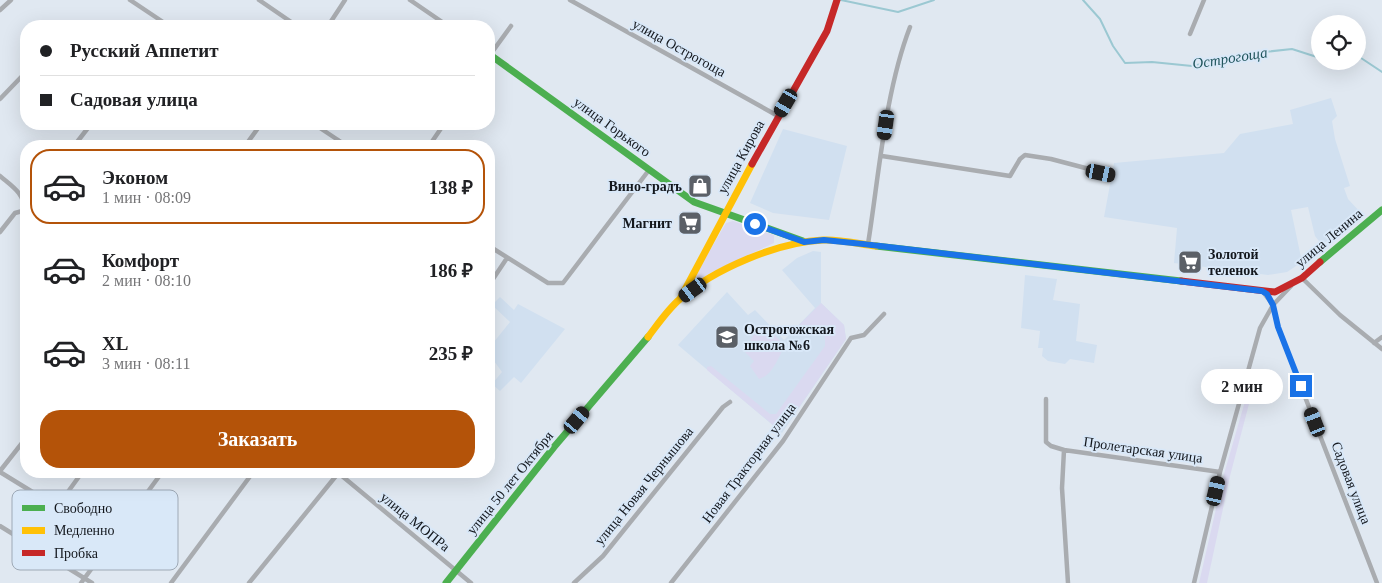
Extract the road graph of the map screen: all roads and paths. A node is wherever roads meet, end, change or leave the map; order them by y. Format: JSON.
{"nodes":[{"id":1,"x":11,"y":0,"type":"edge"},
{"id":2,"x":130,"y":0,"type":"edge"},
{"id":3,"x":259,"y":0,"type":"edge"},
{"id":4,"x":345,"y":0,"type":"edge"},
{"id":5,"x":410,"y":0,"type":"edge"},
{"id":6,"x":570,"y":0,"type":"edge"},
{"id":7,"x":837,"y":0,"type":"edge"},
{"id":8,"x":1204,"y":0,"type":"edge"},
{"id":9,"x":1,"y":7,"type":"edge"},
{"id":10,"x":160,"y":20,"type":"edge"},
{"id":11,"x":288,"y":20,"type":"edge"},
{"id":12,"x":332,"y":20,"type":"edge"},
{"id":13,"x":439,"y":20,"type":"edge"},
{"id":14,"x":511,"y":26,"type":"dead end"},
{"id":15,"x":910,"y":28,"type":"dead end"},
{"id":16,"x":1190,"y":34,"type":"dead end"},
{"id":17,"x":495,"y":48,"type":"edge"},
{"id":18,"x":495,"y":60,"type":"edge"},
{"id":19,"x":20,"y":78,"type":"edge"},
{"id":20,"x":0,"y":99,"type":"edge"},
{"id":21,"x":778,"y":116,"type":"junction"},
{"id":22,"x":86,"y":130,"type":"edge"},
{"id":23,"x":323,"y":130,"type":"edge"},
{"id":24,"x":79,"y":140,"type":"edge"},
{"id":25,"x":338,"y":140,"type":"edge"},
{"id":26,"x":882,"y":156,"type":"junction"},
{"id":27,"x":649,"y":170,"type":"junction"},
{"id":28,"x":1112,"y":175,"type":"dead end"},
{"id":29,"x":0,"y":176,"type":"edge"},
{"id":30,"x":20,"y":193,"type":"edge"},
{"id":31,"x":1382,"y":210,"type":"edge"},
{"id":32,"x":20,"y":212,"type":"edge"},
{"id":33,"x":724,"y":214,"type":"junction"},
{"id":34,"x":0,"y":232,"type":"edge"},
{"id":35,"x":804,"y":242,"type":"junction"},
{"id":36,"x":868,"y":244,"type":"junction"},
{"id":37,"x":495,"y":250,"type":"edge"},
{"id":38,"x":507,"y":258,"type":"junction"},
{"id":39,"x":495,"y":277,"type":"edge"},
{"id":40,"x":1302,"y":278,"type":"junction"},
{"id":41,"x":1292,"y":284,"type":"junction"},
{"id":42,"x":1262,"y":291,"type":"junction"},
{"id":43,"x":1275,"y":292,"type":"junction"},
{"id":44,"x":680,"y":299,"type":"junction"},
{"id":45,"x":1273,"y":305,"type":"junction"},
{"id":46,"x":884,"y":314,"type":"dead end"},
{"id":47,"x":1382,"y":337,"type":"edge"},
{"id":48,"x":1374,"y":342,"type":"junction"},
{"id":49,"x":1382,"y":349,"type":"edge"},
{"id":50,"x":1046,"y":399,"type":"dead end"},
{"id":51,"x":730,"y":402,"type":"dead end"},
{"id":52,"x":20,"y":446,"type":"edge"},
{"id":53,"x":1064,"y":450,"type":"junction"},
{"id":54,"x":0,"y":471,"type":"edge"},
{"id":55,"x":1220,"y":472,"type":"junction"},
{"id":56,"x":78,"y":478,"type":"edge"},
{"id":57,"x":158,"y":478,"type":"edge"},
{"id":58,"x":249,"y":478,"type":"edge"},
{"id":59,"x":333,"y":478,"type":"edge"},
{"id":60,"x":345,"y":478,"type":"edge"},
{"id":61,"x":30,"y":490,"type":"edge"},
{"id":62,"x":69,"y":490,"type":"edge"},
{"id":63,"x":149,"y":490,"type":"edge"},
{"id":64,"x":0,"y":526,"type":"edge"},
{"id":65,"x":12,"y":533,"type":"edge"},
{"id":66,"x":72,"y":570,"type":"edge"},
{"id":67,"x":89,"y":570,"type":"edge"},
{"id":68,"x":456,"y":570,"type":"junction"},
{"id":69,"x":84,"y":577,"type":"junction"},
{"id":70,"x":81,"y":583,"type":"edge"},
{"id":71,"x":92,"y":583,"type":"edge"},
{"id":72,"x":172,"y":583,"type":"edge"},
{"id":73,"x":249,"y":583,"type":"edge"},
{"id":74,"x":446,"y":583,"type":"edge"},
{"id":75,"x":471,"y":583,"type":"edge"},
{"id":76,"x":574,"y":583,"type":"edge"},
{"id":77,"x":671,"y":583,"type":"edge"},
{"id":78,"x":1068,"y":583,"type":"edge"},
{"id":79,"x":1194,"y":583,"type":"edge"},
{"id":80,"x":1377,"y":583,"type":"edge"}],
"edges":[{"from":1,"to":9,"type":"street"},
{"from":2,"to":10,"type":"street"},
{"from":3,"to":11,"type":"street"},
{"from":4,"to":12,"type":"street"},
{"from":5,"to":13,"type":"street"},
{"from":6,"to":21,"type":"street","name":"улица Острогоща"},
{"from":7,"to":21,"type":"main road","name":"улица Кирова"},
{"from":8,"to":16,"type":"street"},
{"from":14,"to":17,"type":"street"},
{"from":15,"to":26,"type":"street"},
{"from":18,"to":27,"type":"main road","name":"улица Горького"},
{"from":19,"to":20,"type":"street"},
{"from":21,"to":33,"type":"main road","name":"улица Кирова"},
{"from":22,"to":24,"type":"street"},
{"from":23,"to":25,"type":"street"},
{"from":26,"to":28,"type":"street"},
{"from":26,"to":36,"type":"street"},
{"from":27,"to":33,"type":"main road","name":"улица Горького"},
{"from":27,"to":38,"type":"street"},
{"from":29,"to":30,"type":"street"},
{"from":31,"to":40,"type":"main road","name":"улица Ленина"},
{"from":32,"to":34,"type":"street"},
{"from":33,"to":35,"type":"main road","name":"улица 50 лет Октября"},
{"from":33,"to":44,"type":"main road","name":"улица Кирова"},
{"from":35,"to":36,"type":"main road","name":"улица 50 лет Октября"},
{"from":35,"to":44,"type":"main road","name":"улица 50 лет Октября"},
{"from":36,"to":42,"type":"main road","name":"улица 50 лет Октября"},
{"from":37,"to":38,"type":"street"},
{"from":38,"to":39,"type":"street"},
{"from":40,"to":41,"type":"main road","name":"улица Ленина"},
{"from":40,"to":48,"type":"street"},
{"from":41,"to":43,"type":"main road","name":"улица 50 лет Октября"},
{"from":41,"to":45,"type":"street"},
{"from":42,"to":43,"type":"main road","name":"улица 50 лет Октября"},
{"from":42,"to":45,"type":"street"},
{"from":43,"to":45,"type":"street"},
{"from":44,"to":68,"type":"main road","name":"улица 50 лет Октября"},
{"from":45,"to":55,"type":"street"},
{"from":45,"to":80,"type":"street","name":"Садовая улица"},
{"from":46,"to":77,"type":"street","name":"Новая Тракторная улица"},
{"from":47,"to":48,"type":"street"},
{"from":48,"to":49,"type":"street"},
{"from":50,"to":53,"type":"street","name":"Пролетарская улица"},
{"from":51,"to":76,"type":"street","name":"улица Новая Чернышова"},
{"from":52,"to":54,"type":"street"},
{"from":53,"to":55,"type":"street","name":"Пролетарская улица"},
{"from":53,"to":78,"type":"street","name":"Пролетарская улица"},
{"from":54,"to":61,"type":"street"},
{"from":55,"to":79,"type":"street"},
{"from":56,"to":62,"type":"street"},
{"from":57,"to":63,"type":"street"},
{"from":58,"to":72,"type":"street"},
{"from":59,"to":73,"type":"street"},
{"from":60,"to":68,"type":"street","name":"улица МОПРа"},
{"from":64,"to":65,"type":"street"},
{"from":66,"to":69,"type":"street"},
{"from":67,"to":69,"type":"street"},
{"from":68,"to":74,"type":"main road","name":"улица 50 лет Октября"},
{"from":68,"to":75,"type":"street","name":"улица МОПРа"},
{"from":69,"to":70,"type":"street"},
{"from":69,"to":71,"type":"street"}]}
